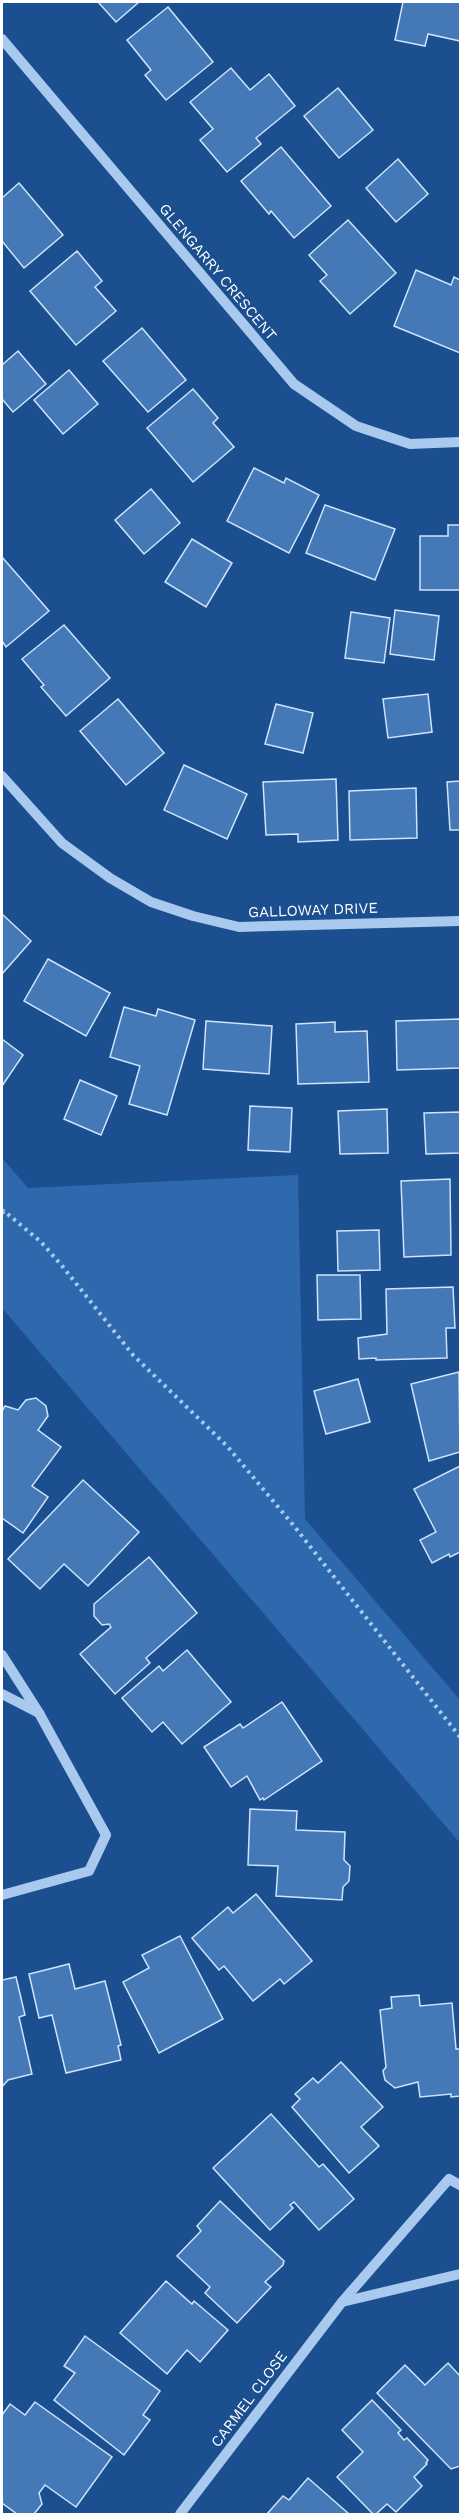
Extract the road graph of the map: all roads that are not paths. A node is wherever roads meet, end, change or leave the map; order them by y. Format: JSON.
{"nodes":[{"id":1,"x":2,"y":39,"type":"edge"},
{"id":2,"x":460,"y":442,"type":"edge"},
{"id":3,"x":2,"y":776,"type":"edge"},
{"id":4,"x":460,"y":921,"type":"edge"},
{"id":5,"x":2,"y":1655,"type":"edge"},
{"id":6,"x":2,"y":1694,"type":"edge"},
{"id":7,"x":39,"y":1713,"type":"junction"},
{"id":8,"x":2,"y":1895,"type":"edge"},
{"id":9,"x":460,"y":2185,"type":"edge"},
{"id":10,"x":460,"y":2274,"type":"edge"},
{"id":11,"x":342,"y":2302,"type":"junction"},
{"id":12,"x":180,"y":2514,"type":"edge"}],
"edges":[{"from":1,"to":2,"type":"street","name":"GLENGARRY CRESCENT"},
{"from":3,"to":4,"type":"street","name":"GALLOWAY DRIVE"},
{"from":5,"to":7,"type":"street"},
{"from":6,"to":7,"type":"street"},
{"from":7,"to":8,"type":"street"},
{"from":9,"to":11,"type":"street","name":"CARMEL CLOSE"},
{"from":10,"to":11,"type":"street"},
{"from":11,"to":12,"type":"street","name":"CARMEL CLOSE"}]}
